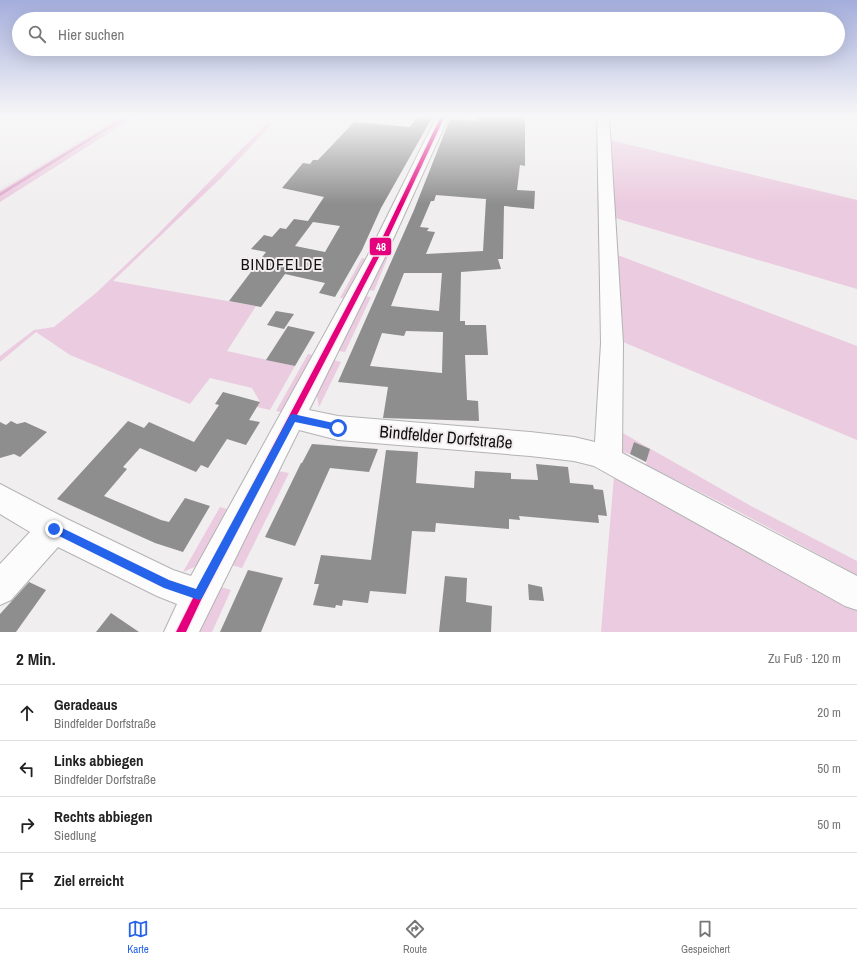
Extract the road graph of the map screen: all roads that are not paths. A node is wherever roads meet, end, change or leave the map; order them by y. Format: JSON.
{"nodes":[{"id":1,"x":429,"y":145,"type":"edge"},
{"id":2,"x":604,"y":145,"type":"edge"},
{"id":3,"x":293,"y":418,"type":"junction"},
{"id":4,"x":604,"y":457,"type":"junction"},
{"id":5,"x":1,"y":500,"type":"edge"},
{"id":6,"x":54,"y":529,"type":"junction"},
{"id":7,"x":0,"y":589,"type":"edge"},
{"id":8,"x":857,"y":594,"type":"edge"},
{"id":9,"x":199,"y":595,"type":"junction"},
{"id":10,"x":181,"y":632,"type":"edge"}],
"edges":[{"from":1,"to":3,"type":"street"},
{"from":2,"to":4,"type":"street"},
{"from":3,"to":4,"type":"street","name":"Bindfelder Dorfstraße"},
{"from":3,"to":9,"type":"street"},
{"from":4,"to":8,"type":"street","name":"Bindfelder Dorfstraße"},
{"from":5,"to":6,"type":"street"},
{"from":6,"to":7,"type":"street"},
{"from":6,"to":9,"type":"street"},
{"from":9,"to":10,"type":"street"}]}
